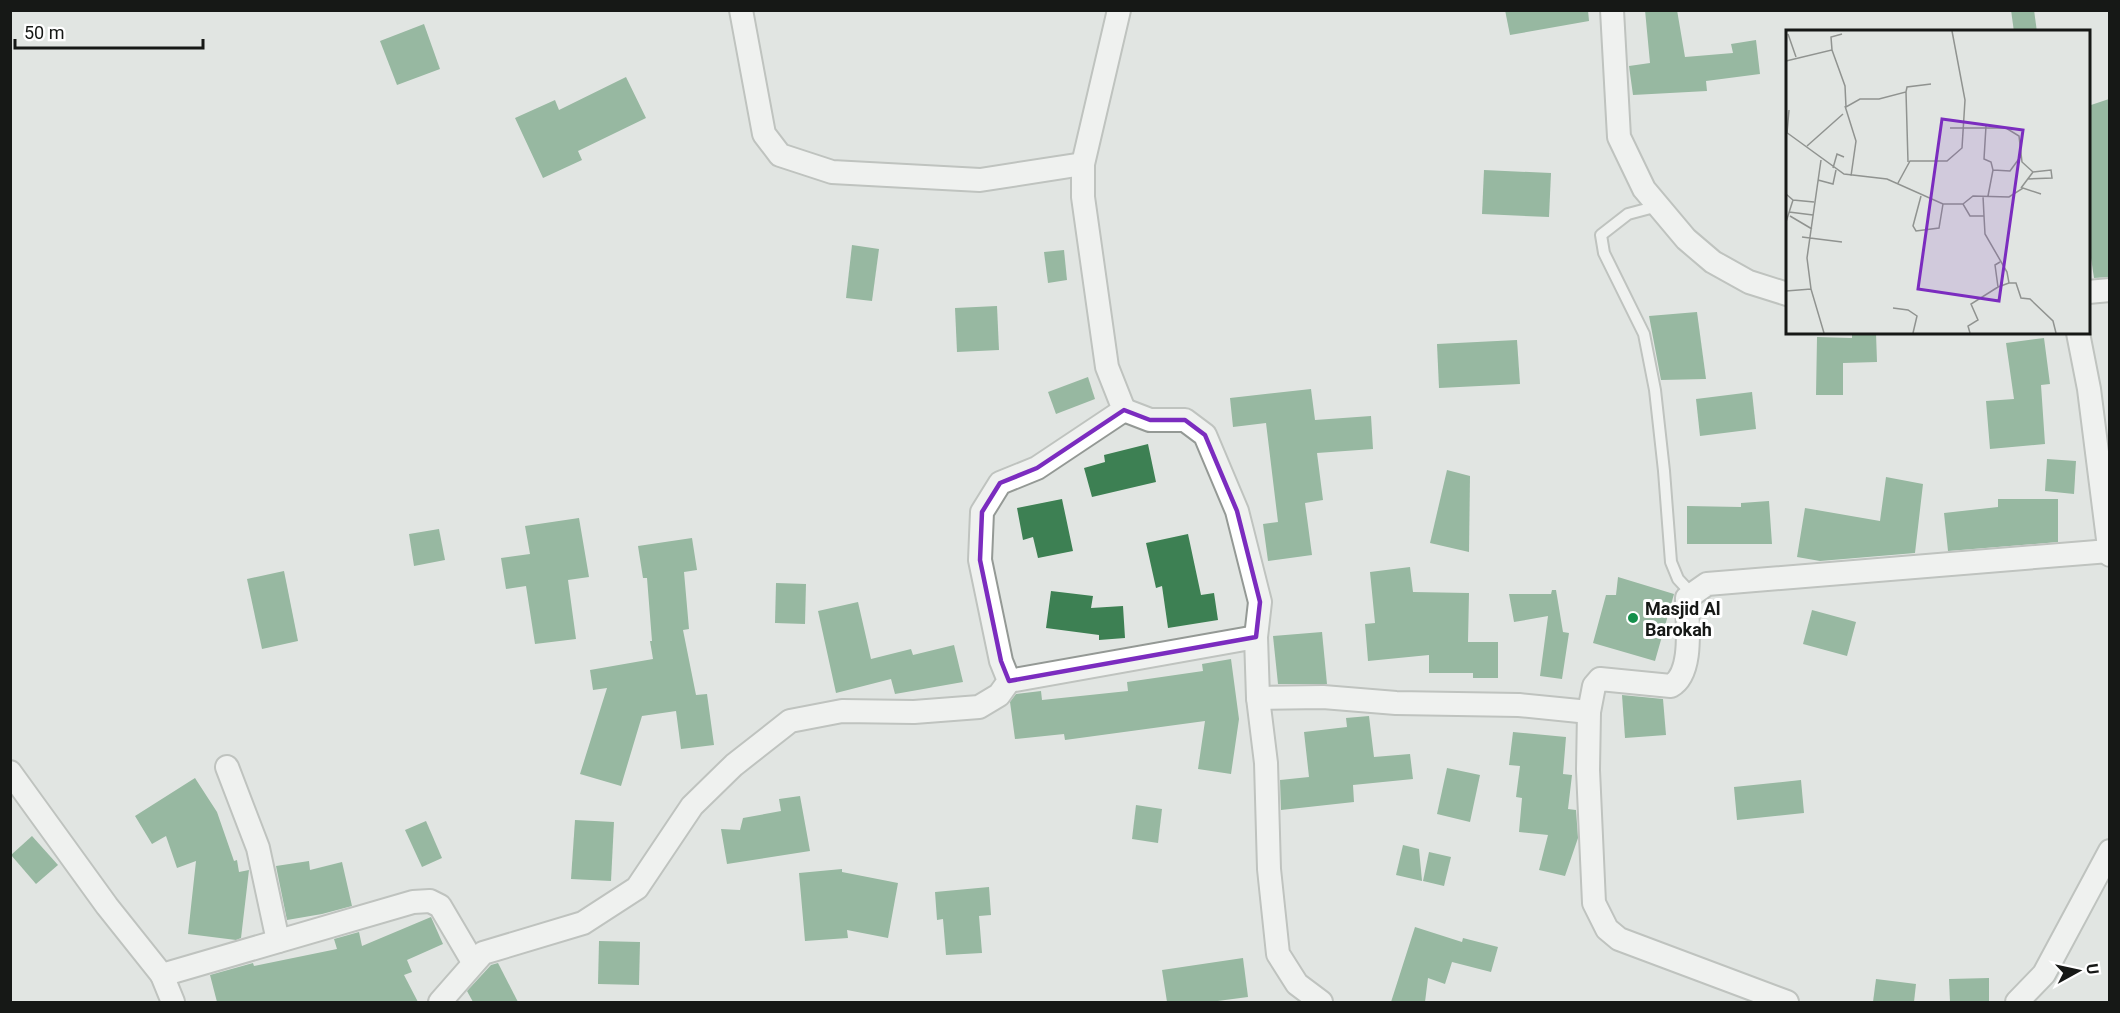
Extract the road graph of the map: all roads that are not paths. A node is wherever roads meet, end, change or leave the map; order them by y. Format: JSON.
{"nodes":[{"id":1,"x":741,"y":10,"type":"edge"},
{"id":2,"x":1119,"y":10,"type":"edge"},
{"id":3,"x":1611,"y":10,"type":"edge"},
{"id":4,"x":1083,"y":164,"type":"junction"},
{"id":5,"x":1658,"y":206,"type":"junction"},
{"id":6,"x":2109,"y":290,"type":"edge"},
{"id":7,"x":2090,"y":292,"type":"edge"},
{"id":8,"x":1786,"y":294,"type":"edge"},
{"id":9,"x":2078,"y":334,"type":"edge"},
{"id":10,"x":1124,"y":410,"type":"junction"},
{"id":11,"x":2109,"y":553,"type":"edge"},
{"id":12,"x":1691,"y":593,"type":"junction"},
{"id":13,"x":1256,"y":637,"type":"junction"},
{"id":14,"x":1009,"y":681,"type":"junction"},
{"id":15,"x":1258,"y":698,"type":"junction"},
{"id":16,"x":1589,"y":712,"type":"junction"},
{"id":17,"x":227,"y":767,"type":"dead end"},
{"id":18,"x":10,"y":772,"type":"edge"},
{"id":19,"x":2109,"y":851,"type":"edge"},
{"id":20,"x":278,"y":941,"type":"junction"},
{"id":21,"x":473,"y":962,"type":"junction"},
{"id":22,"x":162,"y":975,"type":"junction"},
{"id":23,"x":173,"y":1002,"type":"edge"},
{"id":24,"x":440,"y":1002,"type":"edge"},
{"id":25,"x":1321,"y":1002,"type":"edge"},
{"id":26,"x":1787,"y":1002,"type":"edge"},
{"id":27,"x":2017,"y":1002,"type":"edge"}],
"edges":[{"from":1,"to":4,"type":"street"},
{"from":2,"to":4,"type":"street"},
{"from":3,"to":5,"type":"street"},
{"from":4,"to":10,"type":"street"},
{"from":5,"to":8,"type":"street"},
{"from":5,"to":12,"type":"lane"},
{"from":6,"to":7,"type":"street"},
{"from":9,"to":11,"type":"street"},
{"from":10,"to":13,"type":"street"},
{"from":10,"to":14,"type":"street"},
{"from":11,"to":12,"type":"street"},
{"from":12,"to":16,"type":"street"},
{"from":13,"to":14,"type":"street"},
{"from":13,"to":15,"type":"street"},
{"from":14,"to":21,"type":"street"},
{"from":15,"to":16,"type":"street"},
{"from":15,"to":25,"type":"street"},
{"from":16,"to":26,"type":"street"},
{"from":17,"to":20,"type":"street"},
{"from":18,"to":22,"type":"street"},
{"from":19,"to":27,"type":"street"},
{"from":20,"to":21,"type":"street"},
{"from":20,"to":22,"type":"street"},
{"from":21,"to":24,"type":"street"},
{"from":22,"to":23,"type":"street"}]}
